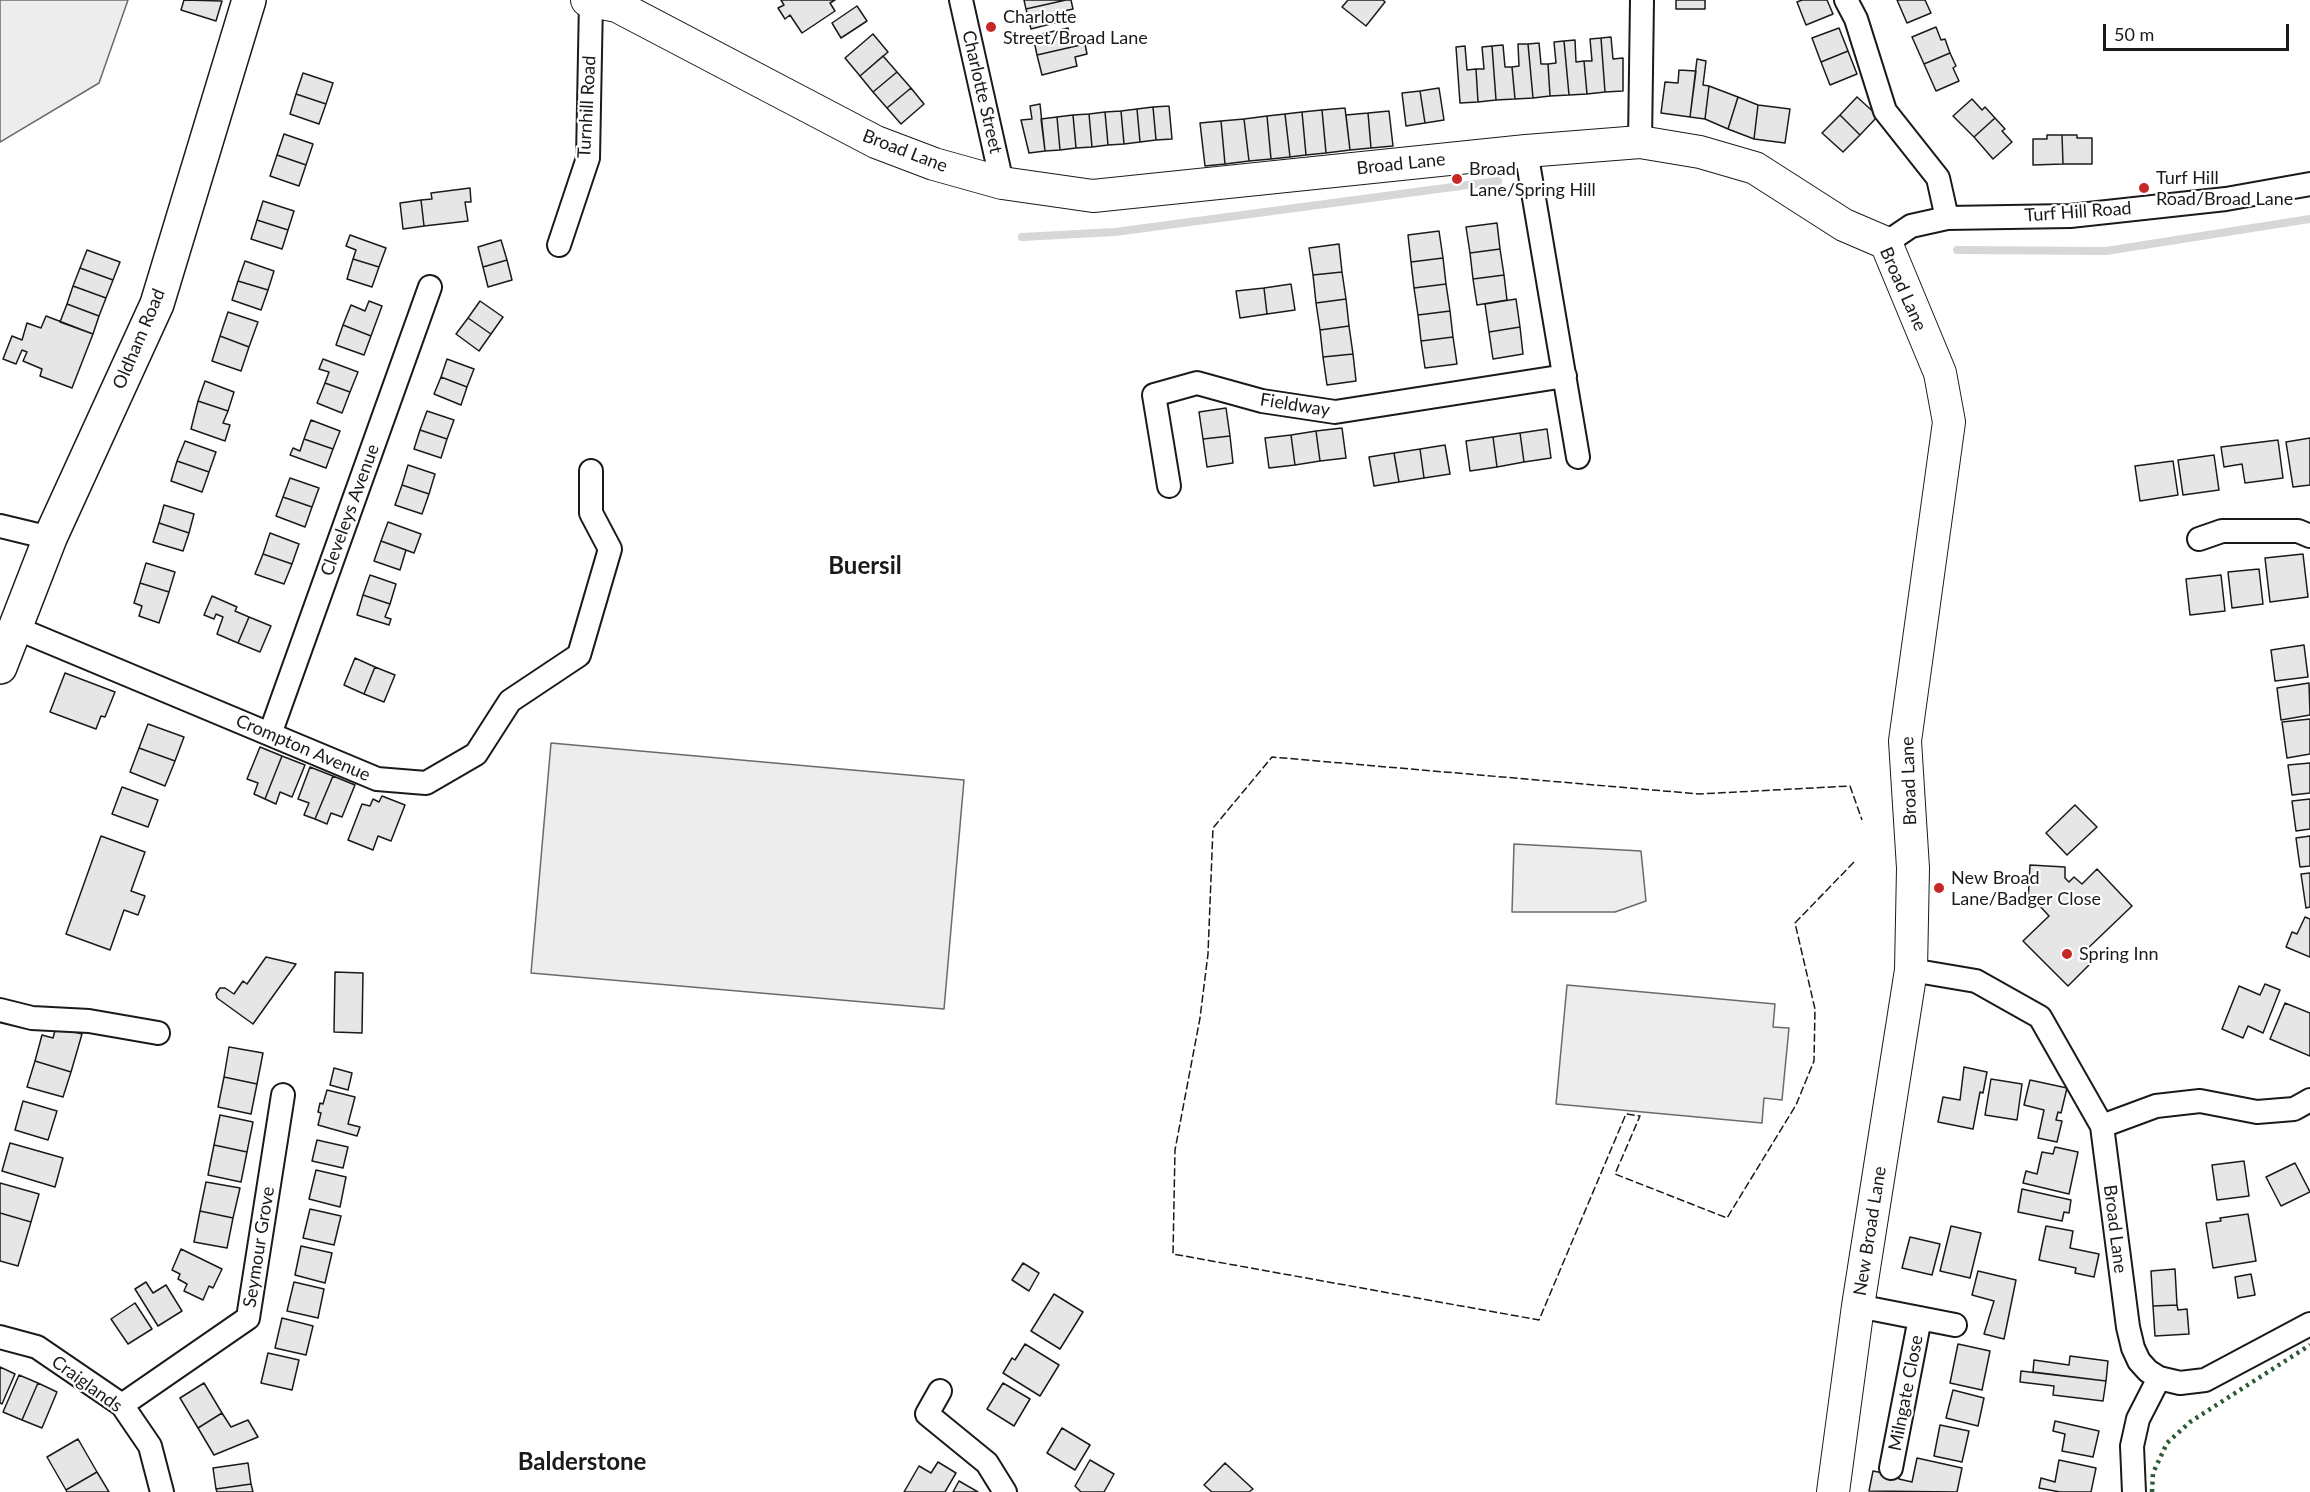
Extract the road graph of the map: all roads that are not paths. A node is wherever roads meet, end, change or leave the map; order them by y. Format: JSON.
{"nodes":[{"id":1,"x":249,"y":0,"type":"edge"},
{"id":2,"x":961,"y":0,"type":"edge"},
{"id":3,"x":1642,"y":0,"type":"edge"},
{"id":4,"x":1846,"y":0,"type":"edge"},
{"id":5,"x":604,"y":2,"type":"edge"},
{"id":6,"x":1640,"y":142,"type":"junction"},
{"id":7,"x":1526,"y":151,"type":"junction"},
{"id":8,"x":1002,"y":183,"type":"junction"},
{"id":9,"x":2310,"y":184,"type":"edge"},
{"id":10,"x":1947,"y":218,"type":"junction"},
{"id":11,"x":1886,"y":243,"type":"junction"},
{"id":12,"x":559,"y":245,"type":"dead end"},
{"id":13,"x":430,"y":287,"type":"dead end"},
{"id":14,"x":1565,"y":376,"type":"junction"},
{"id":15,"x":1578,"y":457,"type":"dead end"},
{"id":16,"x":591,"y":471,"type":"dead end"},
{"id":17,"x":1168,"y":486,"type":"dead end"},
{"id":18,"x":0,"y":526,"type":"edge"},
{"id":19,"x":2310,"y":536,"type":"edge"},
{"id":20,"x":50,"y":538,"type":"junction"},
{"id":21,"x":2199,"y":539,"type":"dead end"},
{"id":22,"x":16,"y":628,"type":"junction"},
{"id":23,"x":0,"y":667,"type":"edge"},
{"id":24,"x":270,"y":734,"type":"junction"},
{"id":25,"x":1911,"y":970,"type":"junction"},
{"id":26,"x":0,"y":1010,"type":"edge"},
{"id":27,"x":158,"y":1033,"type":"dead end"},
{"id":28,"x":283,"y":1095,"type":"dead end"},
{"id":29,"x":2310,"y":1100,"type":"edge"},
{"id":30,"x":2102,"y":1126,"type":"junction"},
{"id":31,"x":1858,"y":1306,"type":"junction"},
{"id":32,"x":1920,"y":1318,"type":"junction"},
{"id":33,"x":2310,"y":1324,"type":"edge"},
{"id":34,"x":1955,"y":1325,"type":"dead end"},
{"id":35,"x":0,"y":1337,"type":"edge"},
{"id":36,"x":2159,"y":1378,"type":"junction"},
{"id":37,"x":940,"y":1391,"type":"dead end"},
{"id":38,"x":122,"y":1405,"type":"junction"},
{"id":39,"x":1891,"y":1468,"type":"dead end"},
{"id":40,"x":162,"y":1492,"type":"edge"},
{"id":41,"x":1005,"y":1492,"type":"edge"},
{"id":42,"x":1833,"y":1492,"type":"edge"},
{"id":43,"x":2134,"y":1492,"type":"edge"}],
"edges":[{"from":1,"to":20,"type":"main road","name":"Oldham Road"},
{"from":2,"to":8,"type":"street","name":"Charlotte Street"},
{"from":3,"to":6,"type":"street"},
{"from":4,"to":10,"type":"street"},
{"from":5,"to":8,"type":"main road","name":"Broad Lane"},
{"from":5,"to":12,"type":"street","name":"Turnhill Road"},
{"from":6,"to":7,"type":"main road","name":"Broad Lane"},
{"from":6,"to":11,"type":"main road","name":"Broad Lane"},
{"from":7,"to":8,"type":"main road","name":"Broad Lane"},
{"from":7,"to":14,"type":"street"},
{"from":9,"to":10,"type":"street","name":"Turf Hill Road"},
{"from":10,"to":11,"type":"street","name":"Turf Hill Road"},
{"from":11,"to":25,"type":"main road","name":"Broad Lane"},
{"from":13,"to":24,"type":"street","name":"Cleveleys Avenue"},
{"from":14,"to":15,"type":"street"},
{"from":14,"to":17,"type":"street","name":"Fieldway"},
{"from":16,"to":24,"type":"street","name":"Crompton Avenue"},
{"from":18,"to":20,"type":"street"},
{"from":19,"to":21,"type":"street"},
{"from":20,"to":22,"type":"main road","name":"Oldham Road"},
{"from":22,"to":23,"type":"main road","name":"Oldham Road"},
{"from":22,"to":24,"type":"street","name":"Crompton Avenue"},
{"from":25,"to":30,"type":"street","name":"Broad Lane"},
{"from":25,"to":31,"type":"main road","name":"New Broad Lane"},
{"from":26,"to":27,"type":"street"},
{"from":28,"to":38,"type":"street","name":"Seymour Grove"},
{"from":29,"to":30,"type":"street"},
{"from":30,"to":36,"type":"street","name":"Broad Lane"},
{"from":31,"to":32,"type":"street","name":"Milngate Close"},
{"from":31,"to":42,"type":"main road","name":"New Broad Lane"},
{"from":32,"to":34,"type":"street","name":"Milngate Close"},
{"from":32,"to":39,"type":"street","name":"Milngate Close"},
{"from":33,"to":36,"type":"street"},
{"from":35,"to":38,"type":"street","name":"Craiglands"},
{"from":36,"to":43,"type":"street"},
{"from":37,"to":41,"type":"street"},
{"from":38,"to":40,"type":"street","name":"Craiglands"}]}
